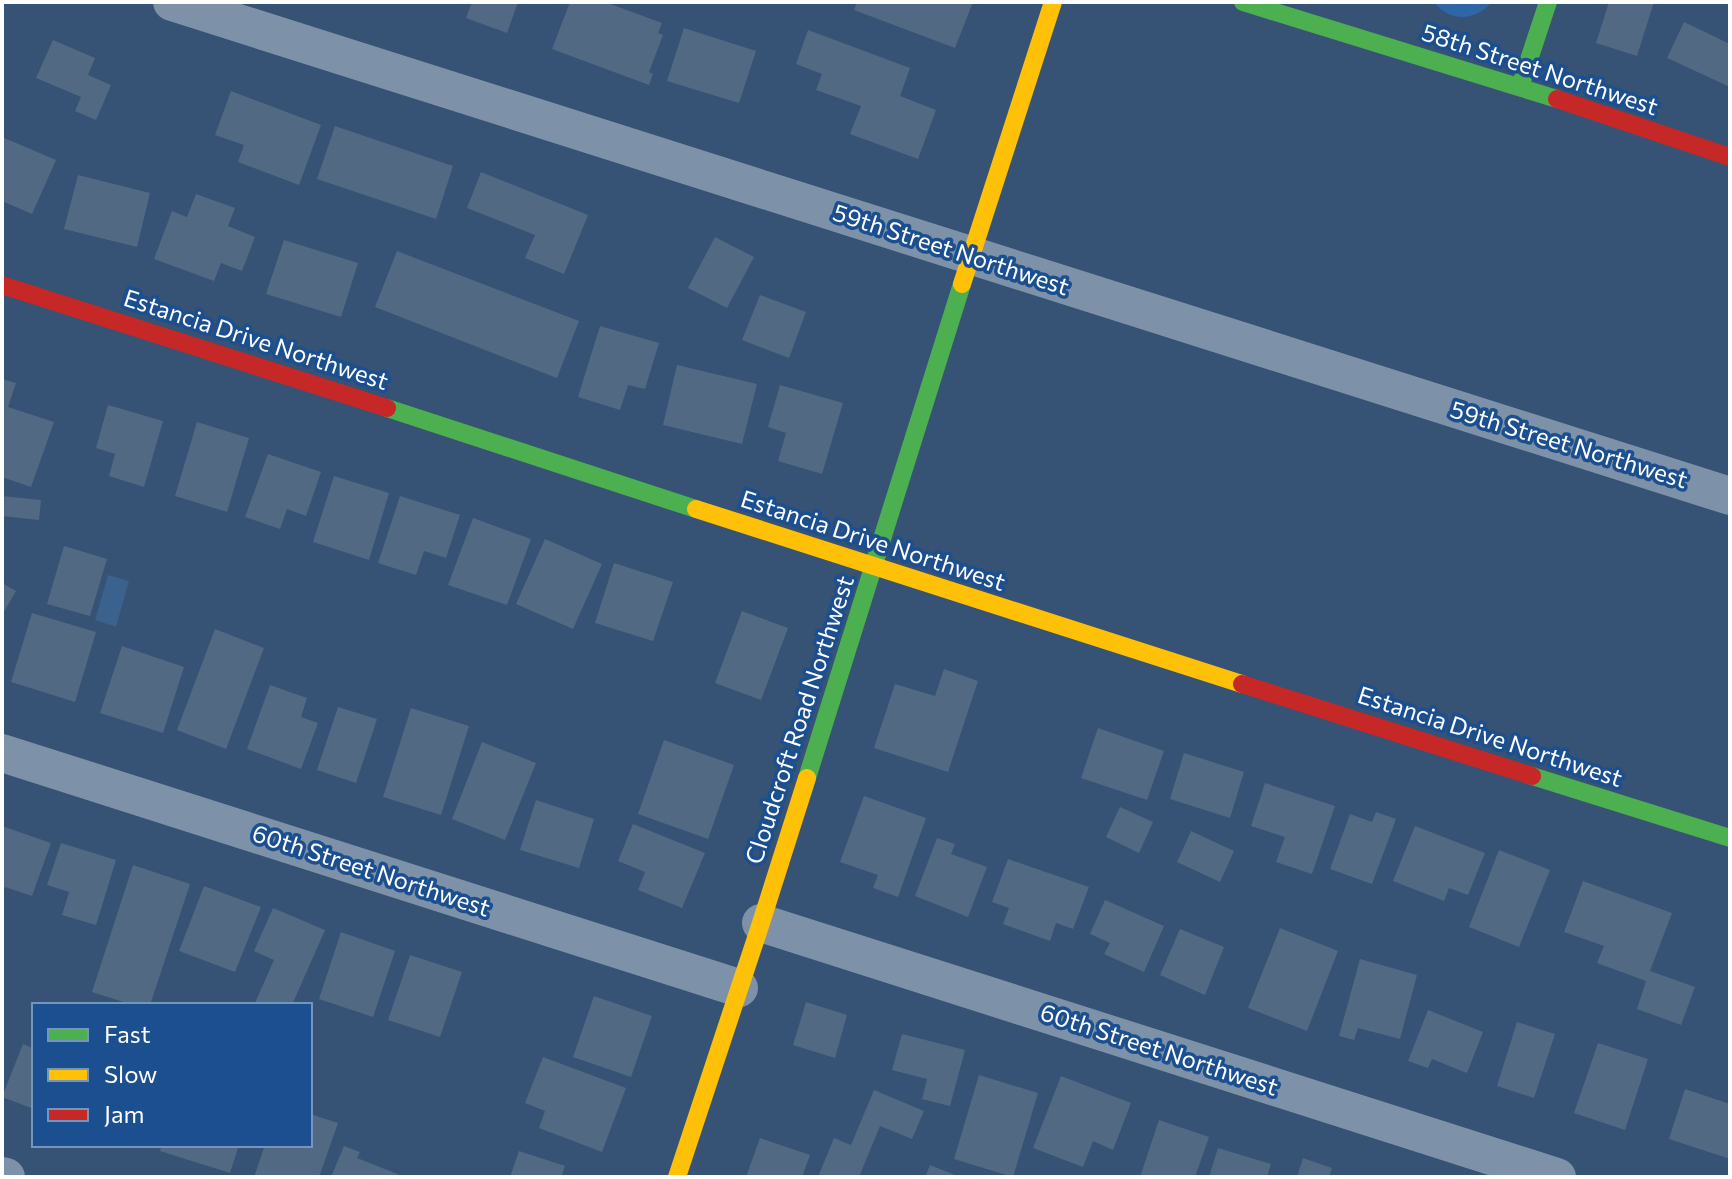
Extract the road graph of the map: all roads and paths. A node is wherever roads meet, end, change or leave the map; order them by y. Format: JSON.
{"nodes":[{"id":1,"x":172,"y":2,"type":"edge"},
{"id":2,"x":1053,"y":2,"type":"edge"},
{"id":3,"x":1243,"y":2,"type":"edge"},
{"id":4,"x":1548,"y":2,"type":"edge"},
{"id":5,"x":1520,"y":87,"type":"junction"},
{"id":6,"x":1730,"y":157,"type":"edge"},
{"id":7,"x":971,"y":256,"type":"junction"},
{"id":8,"x":2,"y":285,"type":"edge"},
{"id":9,"x":1730,"y":496,"type":"edge"},
{"id":10,"x":873,"y":567,"type":"junction"},
{"id":11,"x":2,"y":753,"type":"edge"},
{"id":12,"x":1730,"y":838,"type":"edge"},
{"id":13,"x":761,"y":923,"type":"junction"},
{"id":14,"x":739,"y":988,"type":"junction"},
{"id":15,"x":677,"y":1177,"type":"edge"},
{"id":16,"x":1557,"y":1177,"type":"edge"}],
"edges":[{"from":1,"to":7,"type":"street","name":"59th Street Northwest"},
{"from":2,"to":7,"type":"street","name":"Cloudcroft Road Northwest"},
{"from":3,"to":5,"type":"street","name":"58th Street Northwest"},
{"from":4,"to":5,"type":"street"},
{"from":5,"to":6,"type":"street","name":"58th Street Northwest"},
{"from":7,"to":9,"type":"street","name":"59th Street Northwest"},
{"from":7,"to":10,"type":"street","name":"Cloudcroft Road Northwest"},
{"from":8,"to":10,"type":"street","name":"Estancia Drive Northwest"},
{"from":10,"to":12,"type":"street","name":"Estancia Drive Northwest"},
{"from":10,"to":13,"type":"street","name":"Cloudcroft Road Northwest"},
{"from":11,"to":14,"type":"street","name":"60th Street Northwest"},
{"from":13,"to":14,"type":"street","name":"Cloudcroft Road Northwest"},
{"from":13,"to":16,"type":"street","name":"60th Street Northwest"},
{"from":14,"to":15,"type":"street","name":"Cloudcroft Road Northwest"}]}
